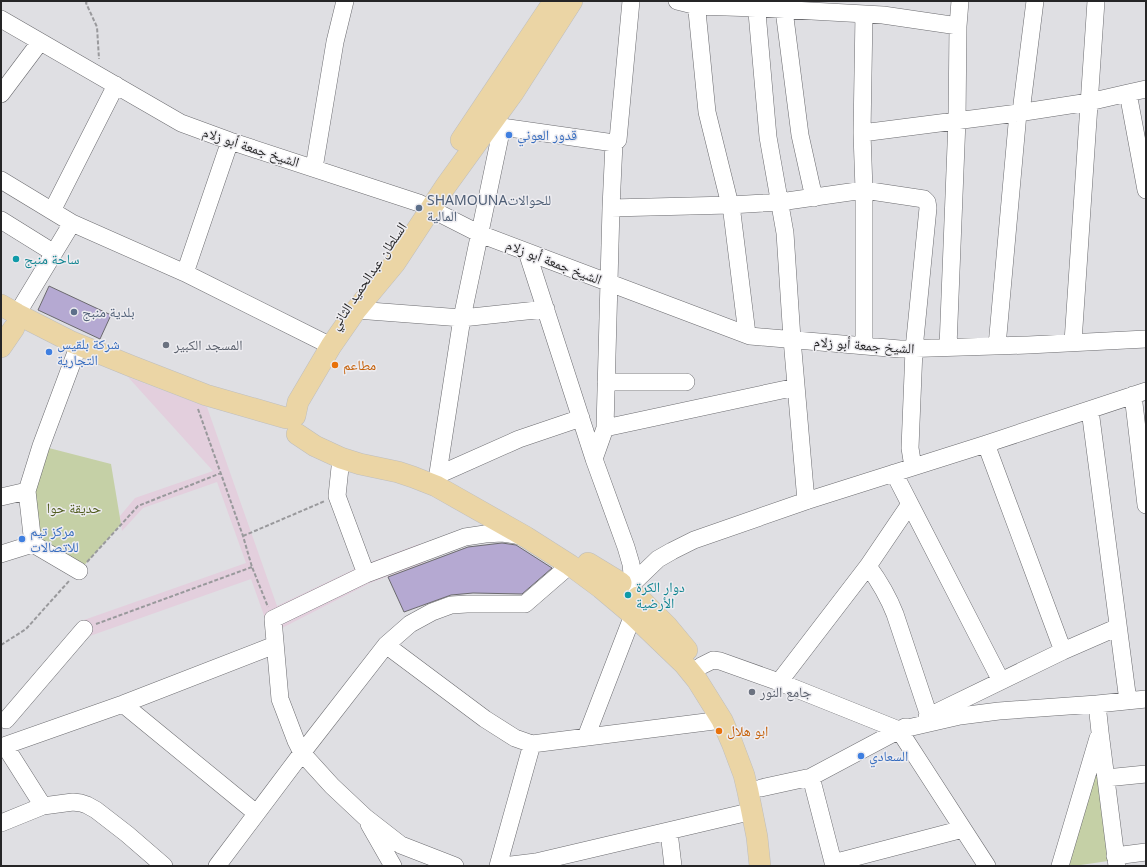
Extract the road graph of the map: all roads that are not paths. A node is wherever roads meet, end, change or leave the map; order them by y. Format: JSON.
{"nodes":[{"id":1,"x":344,"y":1,"type":"edge"},
{"id":2,"x":631,"y":1,"type":"edge"},
{"id":3,"x":677,"y":1,"type":"edge"},
{"id":4,"x":960,"y":1,"type":"edge"},
{"id":5,"x":1035,"y":1,"type":"edge"},
{"id":6,"x":1096,"y":1,"type":"edge"},
{"id":7,"x":563,"y":2,"type":"edge"},
{"id":8,"x":696,"y":4,"type":"edge"},
{"id":9,"x":756,"y":4,"type":"edge"},
{"id":10,"x":784,"y":10,"type":"junction"},
{"id":11,"x":864,"y":14,"type":"junction"},
{"id":12,"x":1,"y":19,"type":"edge"},
{"id":13,"x":958,"y":26,"type":"junction"},
{"id":14,"x":40,"y":42,"type":"junction"},
{"id":15,"x":116,"y":85,"type":"junction"},
{"id":16,"x":1146,"y":90,"type":"edge"},
{"id":17,"x":1128,"y":93,"type":"junction"},
{"id":18,"x":1,"y":94,"type":"edge"},
{"id":19,"x":1089,"y":102,"type":"junction"},
{"id":20,"x":1019,"y":112,"type":"junction"},
{"id":21,"x":957,"y":120,"type":"junction"},
{"id":22,"x":496,"y":125,"type":"junction"},
{"id":23,"x":862,"y":133,"type":"junction"},
{"id":24,"x":230,"y":141,"type":"junction"},
{"id":25,"x":614,"y":143,"type":"junction"},
{"id":26,"x":314,"y":168,"type":"junction"},
{"id":27,"x":1,"y":180,"type":"edge"},
{"id":28,"x":864,"y":190,"type":"junction"},
{"id":29,"x":1146,"y":190,"type":"edge"},
{"id":30,"x":814,"y":198,"type":"junction"},
{"id":31,"x":780,"y":202,"type":"junction"},
{"id":32,"x":730,"y":205,"type":"junction"},
{"id":33,"x":425,"y":206,"type":"junction"},
{"id":34,"x":611,"y":208,"type":"junction"},
{"id":35,"x":52,"y":211,"type":"junction"},
{"id":36,"x":1,"y":220,"type":"edge"},
{"id":37,"x":72,"y":223,"type":"junction"},
{"id":38,"x":480,"y":234,"type":"junction"},
{"id":39,"x":527,"y":252,"type":"junction"},
{"id":40,"x":54,"y":253,"type":"junction"},
{"id":41,"x":185,"y":272,"type":"junction"},
{"id":42,"x":608,"y":282,"type":"junction"},
{"id":43,"x":546,"y":309,"type":"junction"},
{"id":44,"x":356,"y":310,"type":"junction"},
{"id":45,"x":8,"y":317,"type":"edge"},
{"id":46,"x":462,"y":318,"type":"junction"},
{"id":47,"x":747,"y":334,"type":"junction"},
{"id":48,"x":1146,"y":339,"type":"edge"},
{"id":49,"x":792,"y":340,"type":"junction"},
{"id":50,"x":323,"y":342,"type":"junction"},
{"id":51,"x":1073,"y":342,"type":"junction"},
{"id":52,"x":864,"y":346,"type":"junction"},
{"id":53,"x":998,"y":346,"type":"junction"},
{"id":54,"x":948,"y":347,"type":"junction"},
{"id":55,"x":1,"y":348,"type":"edge"},
{"id":56,"x":914,"y":349,"type":"junction"},
{"id":57,"x":76,"y":355,"type":"junction"},
{"id":58,"x":606,"y":382,"type":"junction"},
{"id":59,"x":686,"y":382,"type":"dead end"},
{"id":60,"x":796,"y":387,"type":"junction"},
{"id":61,"x":1140,"y":393,"type":"edge"},
{"id":62,"x":1090,"y":410,"type":"junction"},
{"id":63,"x":581,"y":418,"type":"junction"},
{"id":64,"x":292,"y":423,"type":"junction"},
{"id":65,"x":605,"y":428,"type":"junction"},
{"id":66,"x":986,"y":444,"type":"junction"},
{"id":67,"x":341,"y":458,"type":"junction"},
{"id":68,"x":594,"y":459,"type":"junction"},
{"id":69,"x":913,"y":467,"type":"junction"},
{"id":70,"x":894,"y":473,"type":"junction"},
{"id":71,"x":437,"y":480,"type":"junction"},
{"id":72,"x":27,"y":491,"type":"junction"},
{"id":73,"x":1,"y":497,"type":"edge"},
{"id":74,"x":806,"y":501,"type":"junction"},
{"id":75,"x":910,"y":504,"type":"junction"},
{"id":76,"x":1146,"y":505,"type":"edge"},
{"id":77,"x":526,"y":537,"type":"junction"},
{"id":78,"x":33,"y":544,"type":"junction"},
{"id":79,"x":1,"y":554,"type":"edge"},
{"id":80,"x":570,"y":565,"type":"junction"},
{"id":81,"x":868,"y":566,"type":"junction"},
{"id":82,"x":79,"y":571,"type":"road end"},
{"id":83,"x":366,"y":574,"type":"junction"},
{"id":84,"x":629,"y":596,"type":"junction"},
{"id":85,"x":1118,"y":627,"type":"junction"},
{"id":86,"x":84,"y":629,"type":"road end"},
{"id":87,"x":275,"y":645,"type":"junction"},
{"id":88,"x":386,"y":645,"type":"junction"},
{"id":89,"x":1062,"y":651,"type":"junction"},
{"id":90,"x":701,"y":666,"type":"junction"},
{"id":91,"x":1001,"y":681,"type":"junction"},
{"id":92,"x":778,"y":682,"type":"junction"},
{"id":93,"x":1146,"y":699,"type":"edge"},
{"id":94,"x":1128,"y":701,"type":"junction"},
{"id":95,"x":123,"y":704,"type":"junction"},
{"id":96,"x":1097,"y":704,"type":"junction"},
{"id":97,"x":928,"y":716,"type":"junction"},
{"id":98,"x":3,"y":717,"type":"edge"},
{"id":99,"x":722,"y":720,"type":"junction"},
{"id":100,"x":899,"y":730,"type":"junction"},
{"id":101,"x":1100,"y":732,"type":"junction"},
{"id":102,"x":586,"y":737,"type":"junction"},
{"id":103,"x":21,"y":740,"type":"junction"},
{"id":104,"x":532,"y":744,"type":"junction"},
{"id":105,"x":3,"y":747,"type":"edge"},
{"id":106,"x":302,"y":753,"type":"junction"},
{"id":107,"x":1146,"y":774,"type":"edge"},
{"id":108,"x":811,"y":777,"type":"junction"},
{"id":109,"x":1106,"y":778,"type":"junction"},
{"id":110,"x":761,"y":788,"type":"junction"},
{"id":111,"x":43,"y":806,"type":"junction"},
{"id":112,"x":753,"y":812,"type":"junction"},
{"id":113,"x":256,"y":813,"type":"junction"},
{"id":114,"x":365,"y":817,"type":"junction"},
{"id":115,"x":1,"y":824,"type":"edge"},
{"id":116,"x":963,"y":829,"type":"junction"},
{"id":117,"x":668,"y":832,"type":"junction"},
{"id":118,"x":1146,"y":852,"type":"edge"},
{"id":119,"x":1116,"y":861,"type":"edge"},
{"id":120,"x":834,"y":865,"type":"edge"},
{"id":121,"x":164,"y":866,"type":"edge"},
{"id":122,"x":217,"y":866,"type":"edge"},
{"id":123,"x":393,"y":866,"type":"edge"},
{"id":124,"x":454,"y":866,"type":"edge"},
{"id":125,"x":498,"y":866,"type":"edge"},
{"id":126,"x":501,"y":866,"type":"edge"},
{"id":127,"x":673,"y":866,"type":"edge"},
{"id":128,"x":760,"y":866,"type":"edge"},
{"id":129,"x":773,"y":866,"type":"edge"},
{"id":130,"x":987,"y":866,"type":"edge"},
{"id":131,"x":1060,"y":866,"type":"edge"}],
"edges":[{"from":1,"to":26,"type":"street"},
{"from":2,"to":25,"type":"street"},
{"from":3,"to":8,"type":"street"},
{"from":4,"to":13,"type":"street"},
{"from":5,"to":20,"type":"street"},
{"from":6,"to":19,"type":"street"},
{"from":7,"to":22,"type":"main road"},
{"from":7,"to":33,"type":"main road","name":"السلطان عبدالحميد الثاني"},
{"from":8,"to":9,"type":"street"},
{"from":8,"to":32,"type":"street"},
{"from":9,"to":10,"type":"street"},
{"from":9,"to":31,"type":"street"},
{"from":10,"to":11,"type":"street"},
{"from":10,"to":30,"type":"street"},
{"from":11,"to":13,"type":"street"},
{"from":11,"to":23,"type":"street"},
{"from":12,"to":14,"type":"street","name":"الشيخ جمعة أبو زلام"},
{"from":13,"to":21,"type":"street"},
{"from":14,"to":15,"type":"street","name":"الشيخ جمعة أبو زلام"},
{"from":14,"to":18,"type":"street"},
{"from":15,"to":24,"type":"street","name":"الشيخ جمعة أبو زلام"},
{"from":15,"to":35,"type":"street"},
{"from":16,"to":17,"type":"street"},
{"from":17,"to":19,"type":"street"},
{"from":17,"to":29,"type":"street"},
{"from":19,"to":20,"type":"street"},
{"from":19,"to":51,"type":"street"},
{"from":20,"to":21,"type":"street"},
{"from":20,"to":53,"type":"street"},
{"from":21,"to":23,"type":"street"},
{"from":21,"to":54,"type":"street"},
{"from":22,"to":25,"type":"street"},
{"from":22,"to":33,"type":"main road"},
{"from":22,"to":38,"type":"street"},
{"from":23,"to":28,"type":"street"},
{"from":24,"to":26,"type":"street","name":"الشيخ جمعة أبو زلام"},
{"from":24,"to":41,"type":"street"},
{"from":25,"to":34,"type":"street"},
{"from":26,"to":33,"type":"street","name":"الشيخ جمعة أبو زلام"},
{"from":27,"to":35,"type":"street"},
{"from":28,"to":30,"type":"street"},
{"from":28,"to":52,"type":"street"},
{"from":28,"to":56,"type":"street"},
{"from":30,"to":31,"type":"street"},
{"from":31,"to":32,"type":"street"},
{"from":31,"to":49,"type":"street"},
{"from":32,"to":34,"type":"street"},
{"from":32,"to":47,"type":"street"},
{"from":33,"to":38,"type":"street","name":"الشيخ جمعة أبو زلام"},
{"from":33,"to":44,"type":"main road"},
{"from":33,"to":50,"type":"main road","name":"السلطان عبدالحميد الثاني"},
{"from":34,"to":42,"type":"street"},
{"from":35,"to":37,"type":"street"},
{"from":36,"to":40,"type":"street"},
{"from":37,"to":40,"type":"street"},
{"from":37,"to":41,"type":"street"},
{"from":38,"to":39,"type":"street","name":"الشيخ جمعة أبو زلام"},
{"from":38,"to":46,"type":"street"},
{"from":39,"to":42,"type":"street","name":"الشيخ جمعة أبو زلام"},
{"from":39,"to":43,"type":"street"},
{"from":40,"to":45,"type":"street"},
{"from":41,"to":50,"type":"street"},
{"from":42,"to":47,"type":"street","name":"الشيخ جمعة أبو زلام"},
{"from":42,"to":58,"type":"street"},
{"from":43,"to":46,"type":"street"},
{"from":43,"to":63,"type":"street"},
{"from":44,"to":46,"type":"street"},
{"from":44,"to":64,"type":"main road"},
{"from":45,"to":55,"type":"main road"},
{"from":45,"to":57,"type":"main road"},
{"from":45,"to":64,"type":"main road"},
{"from":46,"to":71,"type":"street"},
{"from":47,"to":49,"type":"street","name":"الشيخ جمعة أبو زلام"},
{"from":48,"to":51,"type":"street","name":"الشيخ جمعة أبو زلام"},
{"from":49,"to":52,"type":"street","name":"الشيخ جمعة أبو زلام"},
{"from":49,"to":60,"type":"street"},
{"from":50,"to":64,"type":"main road","name":"السلطان عبدالحميد الثاني"},
{"from":51,"to":53,"type":"street","name":"الشيخ جمعة أبو زلام"},
{"from":52,"to":56,"type":"street","name":"الشيخ جمعة أبو زلام"},
{"from":53,"to":54,"type":"street","name":"الشيخ جمعة أبو زلام"},
{"from":54,"to":56,"type":"street","name":"الشيخ جمعة أبو زلام"},
{"from":56,"to":69,"type":"street"},
{"from":57,"to":64,"type":"main road"},
{"from":57,"to":72,"type":"street"},
{"from":58,"to":59,"type":"street"},
{"from":58,"to":65,"type":"street"},
{"from":60,"to":65,"type":"street"},
{"from":60,"to":74,"type":"street"},
{"from":61,"to":62,"type":"street"},
{"from":61,"to":76,"type":"street"},
{"from":62,"to":66,"type":"street"},
{"from":62,"to":85,"type":"street"},
{"from":63,"to":68,"type":"street"},
{"from":63,"to":71,"type":"street"},
{"from":64,"to":67,"type":"main road"},
{"from":64,"to":71,"type":"main road"},
{"from":65,"to":68,"type":"street"},
{"from":66,"to":69,"type":"street"},
{"from":66,"to":89,"type":"street"},
{"from":67,"to":71,"type":"main road"},
{"from":67,"to":83,"type":"street"},
{"from":68,"to":84,"type":"street"},
{"from":69,"to":70,"type":"street"},
{"from":70,"to":74,"type":"street"},
{"from":70,"to":75,"type":"street"},
{"from":71,"to":77,"type":"main road"},
{"from":71,"to":84,"type":"main road"},
{"from":72,"to":73,"type":"street"},
{"from":72,"to":78,"type":"street"},
{"from":74,"to":84,"type":"street"},
{"from":75,"to":81,"type":"street"},
{"from":75,"to":91,"type":"street"},
{"from":77,"to":80,"type":"main road"},
{"from":77,"to":83,"type":"street"},
{"from":78,"to":79,"type":"street"},
{"from":78,"to":82,"type":"street"},
{"from":80,"to":84,"type":"main road"},
{"from":80,"to":88,"type":"street"},
{"from":81,"to":92,"type":"street"},
{"from":81,"to":97,"type":"street"},
{"from":83,"to":87,"type":"street"},
{"from":84,"to":90,"type":"main road"},
{"from":84,"to":99,"type":"main road"},
{"from":84,"to":102,"type":"street"},
{"from":85,"to":89,"type":"street"},
{"from":85,"to":94,"type":"street"},
{"from":86,"to":98,"type":"street"},
{"from":87,"to":95,"type":"street"},
{"from":87,"to":106,"type":"street"},
{"from":88,"to":104,"type":"street"},
{"from":88,"to":106,"type":"street"},
{"from":89,"to":91,"type":"street"},
{"from":90,"to":92,"type":"street"},
{"from":90,"to":110,"type":"main road"},
{"from":91,"to":97,"type":"street"},
{"from":92,"to":100,"type":"street"},
{"from":93,"to":94,"type":"street"},
{"from":94,"to":96,"type":"street"},
{"from":95,"to":103,"type":"street"},
{"from":95,"to":113,"type":"street"},
{"from":96,"to":100,"type":"street"},
{"from":96,"to":101,"type":"street"},
{"from":97,"to":100,"type":"street"},
{"from":98,"to":103,"type":"street"},
{"from":99,"to":102,"type":"street"},
{"from":99,"to":112,"type":"main road"},
{"from":100,"to":108,"type":"street"},
{"from":100,"to":116,"type":"street"},
{"from":101,"to":109,"type":"street"},
{"from":101,"to":131,"type":"street"},
{"from":102,"to":104,"type":"street"},
{"from":103,"to":105,"type":"street"},
{"from":104,"to":125,"type":"street"},
{"from":105,"to":111,"type":"street"},
{"from":106,"to":113,"type":"street"},
{"from":106,"to":114,"type":"street"},
{"from":107,"to":109,"type":"street"},
{"from":108,"to":110,"type":"street"},
{"from":108,"to":120,"type":"street"},
{"from":109,"to":119,"type":"street"},
{"from":110,"to":129,"type":"main road"},
{"from":111,"to":115,"type":"street"},
{"from":111,"to":121,"type":"street"},
{"from":112,"to":117,"type":"street"},
{"from":112,"to":128,"type":"main road"},
{"from":113,"to":122,"type":"street"},
{"from":114,"to":123,"type":"street"},
{"from":114,"to":124,"type":"street"},
{"from":116,"to":120,"type":"street"},
{"from":116,"to":130,"type":"street"},
{"from":117,"to":126,"type":"street"},
{"from":117,"to":127,"type":"street"},
{"from":118,"to":119,"type":"street"}]}
